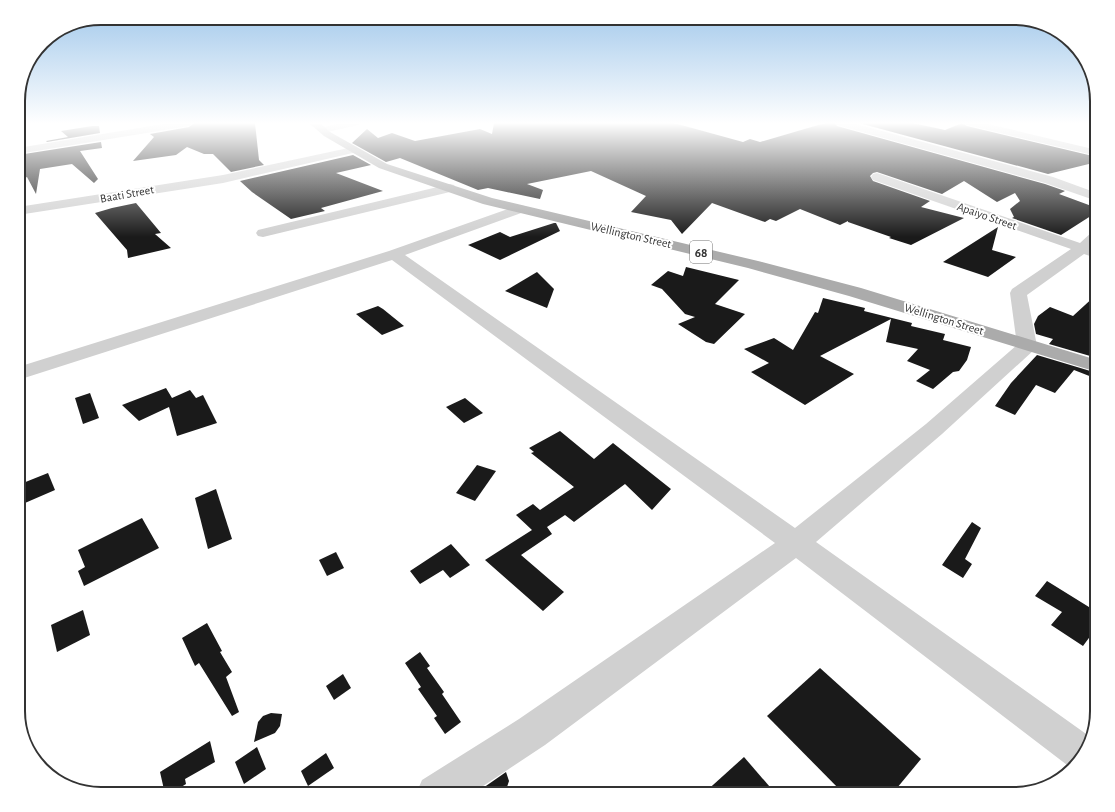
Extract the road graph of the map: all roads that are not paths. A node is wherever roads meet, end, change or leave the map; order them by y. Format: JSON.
{"nodes":[{"id":1,"x":304,"y":161,"type":"edge"},
{"id":2,"x":373,"y":161,"type":"edge"},
{"id":3,"x":979,"y":161,"type":"edge"},
{"id":4,"x":877,"y":177,"type":"dead end"},
{"id":5,"x":450,"y":188,"type":"junction"},
{"id":6,"x":1090,"y":195,"type":"edge"},
{"id":7,"x":519,"y":209,"type":"junction"},
{"id":8,"x":25,"y":210,"type":"edge"},
{"id":9,"x":263,"y":233,"type":"dead end"},
{"id":10,"x":1090,"y":251,"type":"edge"},
{"id":11,"x":394,"y":254,"type":"junction"},
{"id":12,"x":1027,"y":346,"type":"junction"},
{"id":13,"x":1090,"y":364,"type":"edge"},
{"id":14,"x":25,"y":372,"type":"edge"},
{"id":15,"x":796,"y":543,"type":"junction"},
{"id":16,"x":1078,"y":751,"type":"edge"},
{"id":17,"x":447,"y":787,"type":"edge"}],
"edges":[{"from":1,"to":8,"type":"street","name":"Baati Street"},
{"from":2,"to":5,"type":"main road","name":"Wellington Street","number":"68"},
{"from":3,"to":6,"type":"street"},
{"from":4,"to":10,"type":"street","name":"Apaiyo Street"},
{"from":5,"to":7,"type":"main road","name":"Wellington Street","number":"68"},
{"from":5,"to":9,"type":"street"},
{"from":7,"to":11,"type":"street"},
{"from":7,"to":12,"type":"main road","name":"Wellington Street","number":"68"},
{"from":10,"to":12,"type":"street"},
{"from":11,"to":14,"type":"street"},
{"from":11,"to":15,"type":"street"},
{"from":12,"to":13,"type":"main road","name":"Wellington Street","number":"68"},
{"from":12,"to":15,"type":"street"},
{"from":15,"to":16,"type":"street"},
{"from":15,"to":17,"type":"street"}]}
